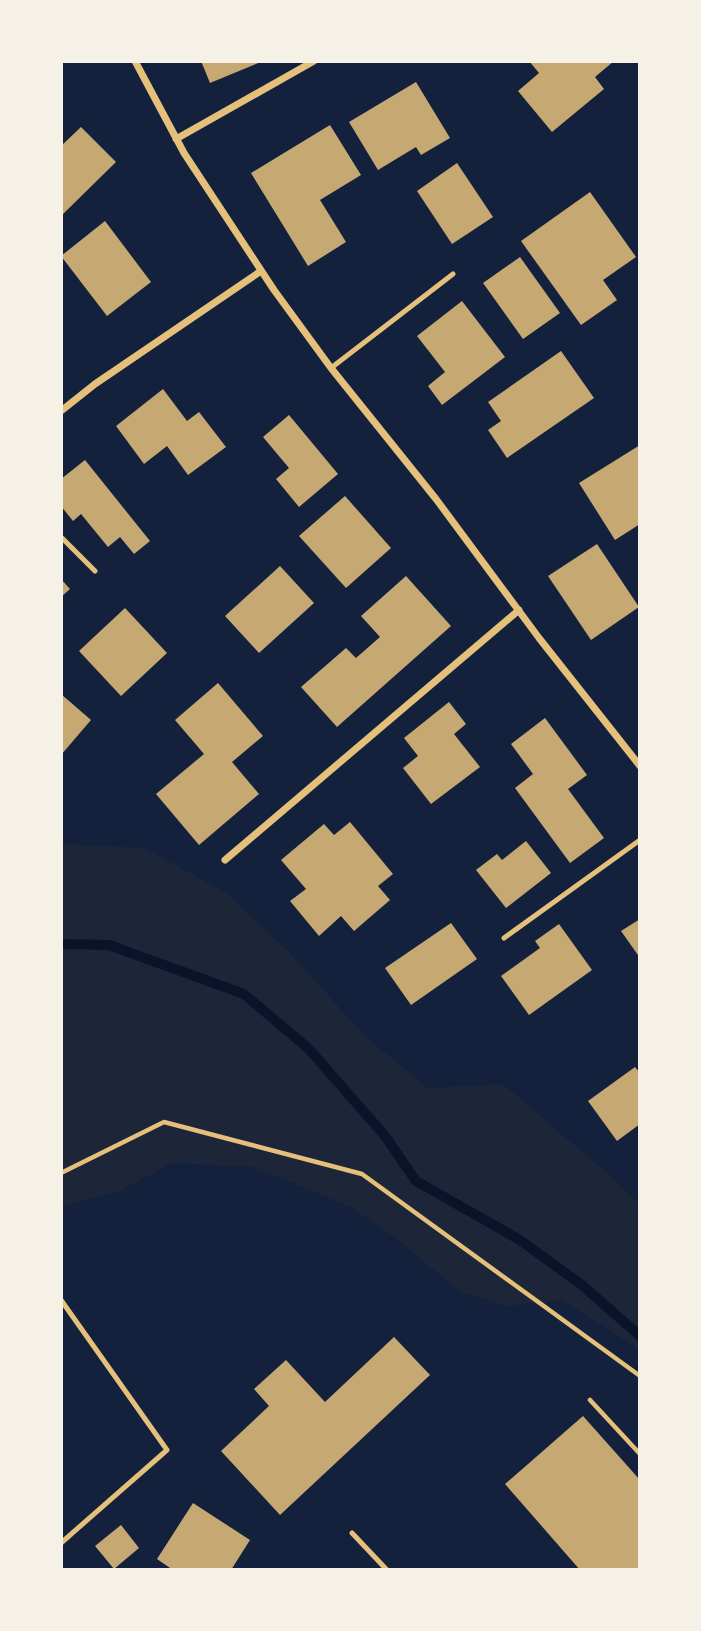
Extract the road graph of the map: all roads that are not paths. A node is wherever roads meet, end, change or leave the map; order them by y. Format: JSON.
{"nodes":[{"id":1,"x":135,"y":61,"type":"edge"},
{"id":2,"x":314,"y":61,"type":"edge"},
{"id":3,"x":176,"y":139,"type":"junction"},
{"id":4,"x":261,"y":271,"type":"junction"},
{"id":5,"x":453,"y":274,"type":"dead end"},
{"id":6,"x":331,"y":368,"type":"junction"},
{"id":7,"x":61,"y":411,"type":"edge"},
{"id":8,"x":61,"y":537,"type":"edge"},
{"id":9,"x":95,"y":571,"type":"dead end"},
{"id":10,"x":519,"y":610,"type":"junction"},
{"id":11,"x":640,"y":766,"type":"edge"},
{"id":12,"x":640,"y":840,"type":"edge"},
{"id":13,"x":225,"y":860,"type":"dead end"},
{"id":14,"x":504,"y":938,"type":"dead end"},
{"id":15,"x":61,"y":1300,"type":"edge"},
{"id":16,"x":352,"y":1533,"type":"dead end"},
{"id":17,"x":61,"y":1542,"type":"edge"},
{"id":18,"x":387,"y":1570,"type":"edge"}],
"edges":[{"from":1,"to":3,"type":"street"},
{"from":2,"to":3,"type":"street"},
{"from":3,"to":4,"type":"street"},
{"from":4,"to":6,"type":"street"},
{"from":4,"to":7,"type":"street"},
{"from":5,"to":6,"type":"lane"},
{"from":6,"to":10,"type":"street"},
{"from":8,"to":9,"type":"lane"},
{"from":10,"to":11,"type":"street"},
{"from":10,"to":13,"type":"street"},
{"from":12,"to":14,"type":"lane"},
{"from":15,"to":17,"type":"lane"},
{"from":16,"to":18,"type":"lane"}]}
